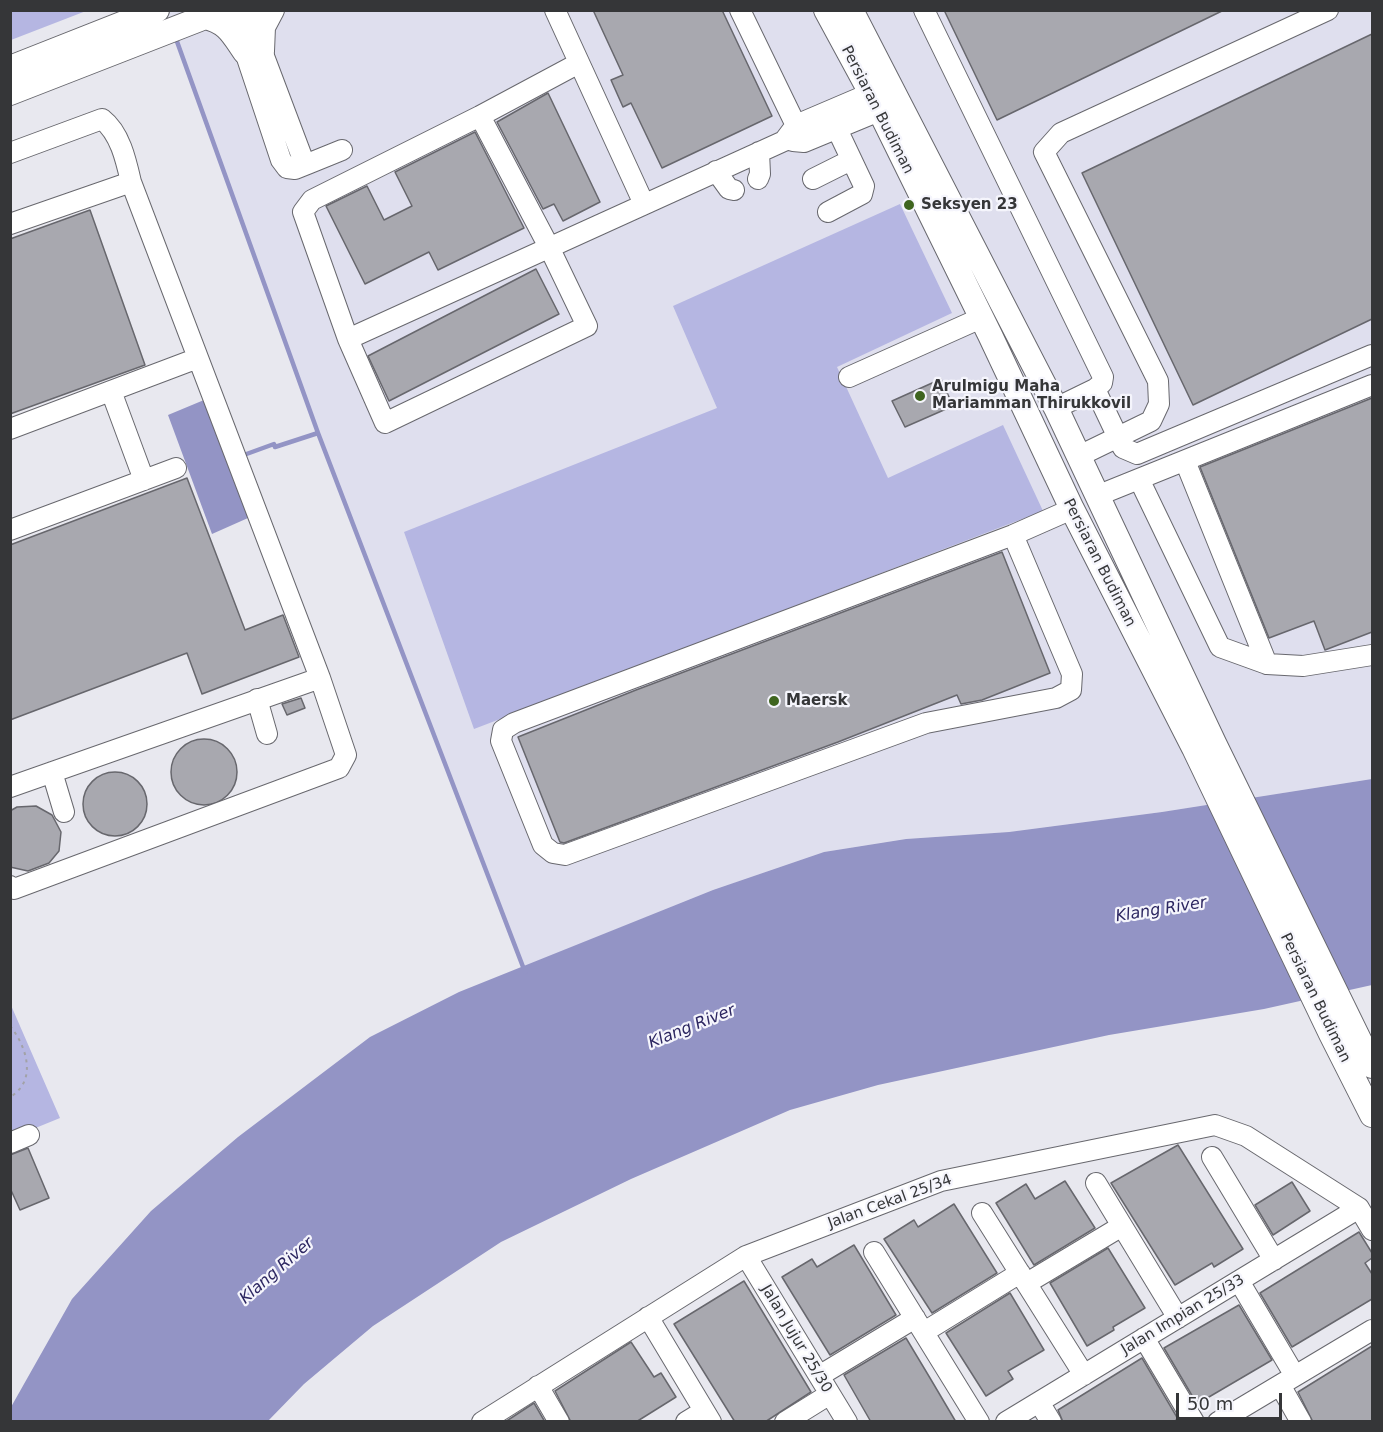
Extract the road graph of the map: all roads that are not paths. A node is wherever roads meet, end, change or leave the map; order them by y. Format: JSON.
{"nodes":[{"id":1,"x":238,"y":10,"type":"edge"},
{"id":2,"x":253,"y":10,"type":"edge"},
{"id":3,"x":272,"y":10,"type":"edge"},
{"id":4,"x":555,"y":10,"type":"edge"},
{"id":5,"x":740,"y":10,"type":"edge"},
{"id":6,"x":826,"y":10,"type":"edge"},
{"id":7,"x":851,"y":10,"type":"edge"},
{"id":8,"x":924,"y":10,"type":"edge"},
{"id":9,"x":1328,"y":10,"type":"edge"},
{"id":10,"x":206,"y":17,"type":"edge"},
{"id":11,"x":154,"y":20,"type":"edge"},
{"id":12,"x":254,"y":52,"type":"junction"},
{"id":13,"x":579,"y":63,"type":"junction"},
{"id":14,"x":10,"y":68,"type":"edge"},
{"id":15,"x":10,"y":93,"type":"edge"},
{"id":16,"x":875,"y":102,"type":"junction"},
{"id":17,"x":480,"y":116,"type":"junction"},
{"id":18,"x":837,"y":129,"type":"junction"},
{"id":19,"x":800,"y":134,"type":"junction"},
{"id":20,"x":342,"y":150,"type":"dead end"},
{"id":21,"x":759,"y":152,"type":"junction"},
{"id":22,"x":10,"y":153,"type":"edge"},
{"id":23,"x":851,"y":160,"type":"junction"},
{"id":24,"x":716,"y":171,"type":"junction"},
{"id":25,"x":758,"y":179,"type":"dead end"},
{"id":26,"x":813,"y":179,"type":"dead end"},
{"id":27,"x":131,"y":182,"type":"junction"},
{"id":28,"x":734,"y":190,"type":"dead end"},
{"id":29,"x":644,"y":204,"type":"junction"},
{"id":30,"x":828,"y":212,"type":"dead end"},
{"id":31,"x":10,"y":224,"type":"edge"},
{"id":32,"x":549,"y":247,"type":"junction"},
{"id":33,"x":981,"y":318,"type":"junction"},
{"id":34,"x":348,"y":339,"type":"junction"},
{"id":35,"x":1372,"y":355,"type":"edge"},
{"id":36,"x":198,"y":358,"type":"junction"},
{"id":37,"x":849,"y":377,"type":"dead end"},
{"id":38,"x":1372,"y":385,"type":"edge"},
{"id":39,"x":1095,"y":389,"type":"junction"},
{"id":40,"x":111,"y":391,"type":"junction"},
{"id":41,"x":1056,"y":408,"type":"junction"},
{"id":42,"x":10,"y":429,"type":"edge"},
{"id":43,"x":1117,"y":438,"type":"junction"},
{"id":44,"x":1079,"y":456,"type":"junction"},
{"id":45,"x":1185,"y":461,"type":"junction"},
{"id":46,"x":176,"y":468,"type":"dead end"},
{"id":47,"x":1139,"y":479,"type":"junction"},
{"id":48,"x":144,"y":480,"type":"junction"},
{"id":49,"x":1099,"y":495,"type":"junction"},
{"id":50,"x":1072,"y":509,"type":"junction"},
{"id":51,"x":10,"y":530,"type":"edge"},
{"id":52,"x":1013,"y":535,"type":"junction"},
{"id":53,"x":1372,"y":655,"type":"edge"},
{"id":54,"x":1267,"y":664,"type":"junction"},
{"id":55,"x":320,"y":678,"type":"junction"},
{"id":56,"x":256,"y":699,"type":"junction"},
{"id":57,"x":267,"y":734,"type":"dead end"},
{"id":58,"x":1204,"y":746,"type":"junction"},
{"id":59,"x":52,"y":772,"type":"junction"},
{"id":60,"x":10,"y":787,"type":"edge"},
{"id":61,"x":64,"y":812,"type":"dead end"},
{"id":62,"x":10,"y":886,"type":"edge"},
{"id":63,"x":1342,"y":1031,"type":"junction"},
{"id":64,"x":1372,"y":1066,"type":"edge"},
{"id":65,"x":1372,"y":1115,"type":"edge"},
{"id":66,"x":29,"y":1135,"type":"dead end"},
{"id":67,"x":10,"y":1143,"type":"edge"},
{"id":68,"x":1212,"y":1157,"type":"dead end"},
{"id":69,"x":1096,"y":1183,"type":"dead end"},
{"id":70,"x":1359,"y":1208,"type":"junction"},
{"id":71,"x":982,"y":1212,"type":"dead end"},
{"id":72,"x":1122,"y":1226,"type":"junction"},
{"id":73,"x":1372,"y":1230,"type":"edge"},
{"id":74,"x":874,"y":1252,"type":"dead end"},
{"id":75,"x":746,"y":1256,"type":"junction"},
{"id":76,"x":1274,"y":1260,"type":"junction"},
{"id":77,"x":1024,"y":1278,"type":"junction"},
{"id":78,"x":1239,"y":1281,"type":"junction"},
{"id":79,"x":648,"y":1317,"type":"junction"},
{"id":80,"x":1178,"y":1318,"type":"junction"},
{"id":81,"x":919,"y":1325,"type":"junction"},
{"id":82,"x":1372,"y":1330,"type":"edge"},
{"id":83,"x":1144,"y":1338,"type":"junction"},
{"id":84,"x":1084,"y":1375,"type":"junction"},
{"id":85,"x":819,"y":1376,"type":"junction"},
{"id":86,"x":1287,"y":1380,"type":"junction"},
{"id":87,"x":538,"y":1386,"type":"junction"},
{"id":88,"x":830,"y":1394,"type":"junction"},
{"id":89,"x":1040,"y":1402,"type":"junction"},
{"id":90,"x":707,"y":1416,"type":"edge"},
{"id":91,"x":482,"y":1422,"type":"edge"},
{"id":92,"x":559,"y":1422,"type":"edge"},
{"id":93,"x":686,"y":1422,"type":"edge"},
{"id":94,"x":785,"y":1422,"type":"edge"},
{"id":95,"x":847,"y":1422,"type":"edge"},
{"id":96,"x":979,"y":1422,"type":"edge"},
{"id":97,"x":1006,"y":1422,"type":"edge"},
{"id":98,"x":1051,"y":1422,"type":"edge"},
{"id":99,"x":1194,"y":1422,"type":"edge"},
{"id":100,"x":1218,"y":1422,"type":"edge"},
{"id":101,"x":1301,"y":1422,"type":"edge"}],
"edges":[{"from":1,"to":12,"type":"street"},
{"from":2,"to":12,"type":"street"},
{"from":3,"to":12,"type":"main road"},
{"from":4,"to":13,"type":"street"},
{"from":5,"to":19,"type":"street"},
{"from":6,"to":16,"type":"main road","name":"Persiaran Budiman"},
{"from":7,"to":41,"type":"main road","name":"Persiaran Budiman"},
{"from":8,"to":39,"type":"street"},
{"from":9,"to":43,"type":"street"},
{"from":10,"to":11,"type":"main road"},
{"from":10,"to":12,"type":"main road"},
{"from":11,"to":14,"type":"main road"},
{"from":11,"to":15,"type":"main road"},
{"from":12,"to":20,"type":"street"},
{"from":13,"to":17,"type":"street"},
{"from":13,"to":29,"type":"street"},
{"from":16,"to":18,"type":"street"},
{"from":16,"to":19,"type":"street"},
{"from":16,"to":33,"type":"main road","name":"Persiaran Budiman"},
{"from":17,"to":32,"type":"street"},
{"from":17,"to":34,"type":"street"},
{"from":18,"to":19,"type":"street"},
{"from":18,"to":23,"type":"street"},
{"from":19,"to":21,"type":"street"},
{"from":21,"to":24,"type":"street"},
{"from":21,"to":25,"type":"street"},
{"from":22,"to":27,"type":"street"},
{"from":23,"to":26,"type":"street"},
{"from":23,"to":30,"type":"street"},
{"from":24,"to":28,"type":"street"},
{"from":24,"to":29,"type":"street"},
{"from":27,"to":31,"type":"street"},
{"from":27,"to":36,"type":"street"},
{"from":29,"to":32,"type":"street"},
{"from":32,"to":34,"type":"street"},
{"from":32,"to":34,"type":"street"},
{"from":33,"to":37,"type":"street"},
{"from":33,"to":50,"type":"main road","name":"Persiaran Budiman"},
{"from":35,"to":43,"type":"street"},
{"from":36,"to":40,"type":"street"},
{"from":36,"to":55,"type":"street"},
{"from":38,"to":45,"type":"street"},
{"from":39,"to":41,"type":"street"},
{"from":39,"to":43,"type":"street"},
{"from":40,"to":42,"type":"street"},
{"from":40,"to":48,"type":"street"},
{"from":41,"to":44,"type":"main road","name":"Persiaran Budiman"},
{"from":43,"to":44,"type":"street"},
{"from":44,"to":49,"type":"main road","name":"Persiaran Budiman"},
{"from":45,"to":47,"type":"street"},
{"from":45,"to":54,"type":"street"},
{"from":46,"to":48,"type":"street"},
{"from":47,"to":49,"type":"street"},
{"from":47,"to":54,"type":"street"},
{"from":48,"to":51,"type":"street"},
{"from":49,"to":58,"type":"main road","name":"Persiaran Budiman"},
{"from":50,"to":52,"type":"street"},
{"from":50,"to":58,"type":"main road","name":"Persiaran Budiman"},
{"from":52,"to":52,"type":"street"},
{"from":53,"to":54,"type":"street"},
{"from":55,"to":56,"type":"street"},
{"from":55,"to":62,"type":"street"},
{"from":56,"to":57,"type":"street"},
{"from":56,"to":59,"type":"street"},
{"from":58,"to":63,"type":"main road","name":"Persiaran Budiman"},
{"from":59,"to":60,"type":"street"},
{"from":59,"to":61,"type":"street"},
{"from":63,"to":64,"type":"main road","name":"Persiaran Budiman"},
{"from":63,"to":65,"type":"main road","name":"Persiaran Budiman"},
{"from":66,"to":67,"type":"street"},
{"from":68,"to":76,"type":"street"},
{"from":69,"to":72,"type":"street"},
{"from":70,"to":73,"type":"street"},
{"from":70,"to":75,"type":"street","name":"Jalan Cekal 25/34"},
{"from":70,"to":76,"type":"street","name":"Jalan Impian 25/33"},
{"from":71,"to":77,"type":"street"},
{"from":72,"to":77,"type":"street"},
{"from":72,"to":80,"type":"street"},
{"from":74,"to":81,"type":"street"},
{"from":75,"to":79,"type":"street","name":"Jalan Cekal 25/34"},
{"from":75,"to":85,"type":"street","name":"Jalan Jujur 25/30"},
{"from":76,"to":78,"type":"street","name":"Jalan Impian 25/33"},
{"from":77,"to":81,"type":"street"},
{"from":77,"to":84,"type":"street"},
{"from":78,"to":80,"type":"street","name":"Jalan Impian 25/33"},
{"from":78,"to":86,"type":"street"},
{"from":79,"to":87,"type":"street","name":"Jalan Cekal 25/34"},
{"from":79,"to":90,"type":"street"},
{"from":80,"to":83,"type":"street","name":"Jalan Impian 25/33"},
{"from":81,"to":85,"type":"street"},
{"from":81,"to":96,"type":"street"},
{"from":82,"to":86,"type":"street"},
{"from":83,"to":84,"type":"street","name":"Jalan Impian 25/33"},
{"from":83,"to":99,"type":"street"},
{"from":84,"to":89,"type":"street","name":"Jalan Impian 25/33"},
{"from":85,"to":88,"type":"street","name":"Jalan Jujur 25/30"},
{"from":86,"to":100,"type":"street"},
{"from":86,"to":101,"type":"street"},
{"from":87,"to":91,"type":"street","name":"Jalan Cekal 25/34"},
{"from":87,"to":92,"type":"street"},
{"from":88,"to":94,"type":"street"},
{"from":88,"to":95,"type":"street","name":"Jalan Jujur 25/30"},
{"from":89,"to":97,"type":"street","name":"Jalan Impian 25/33"},
{"from":89,"to":98,"type":"street"},
{"from":90,"to":93,"type":"street"}]}
